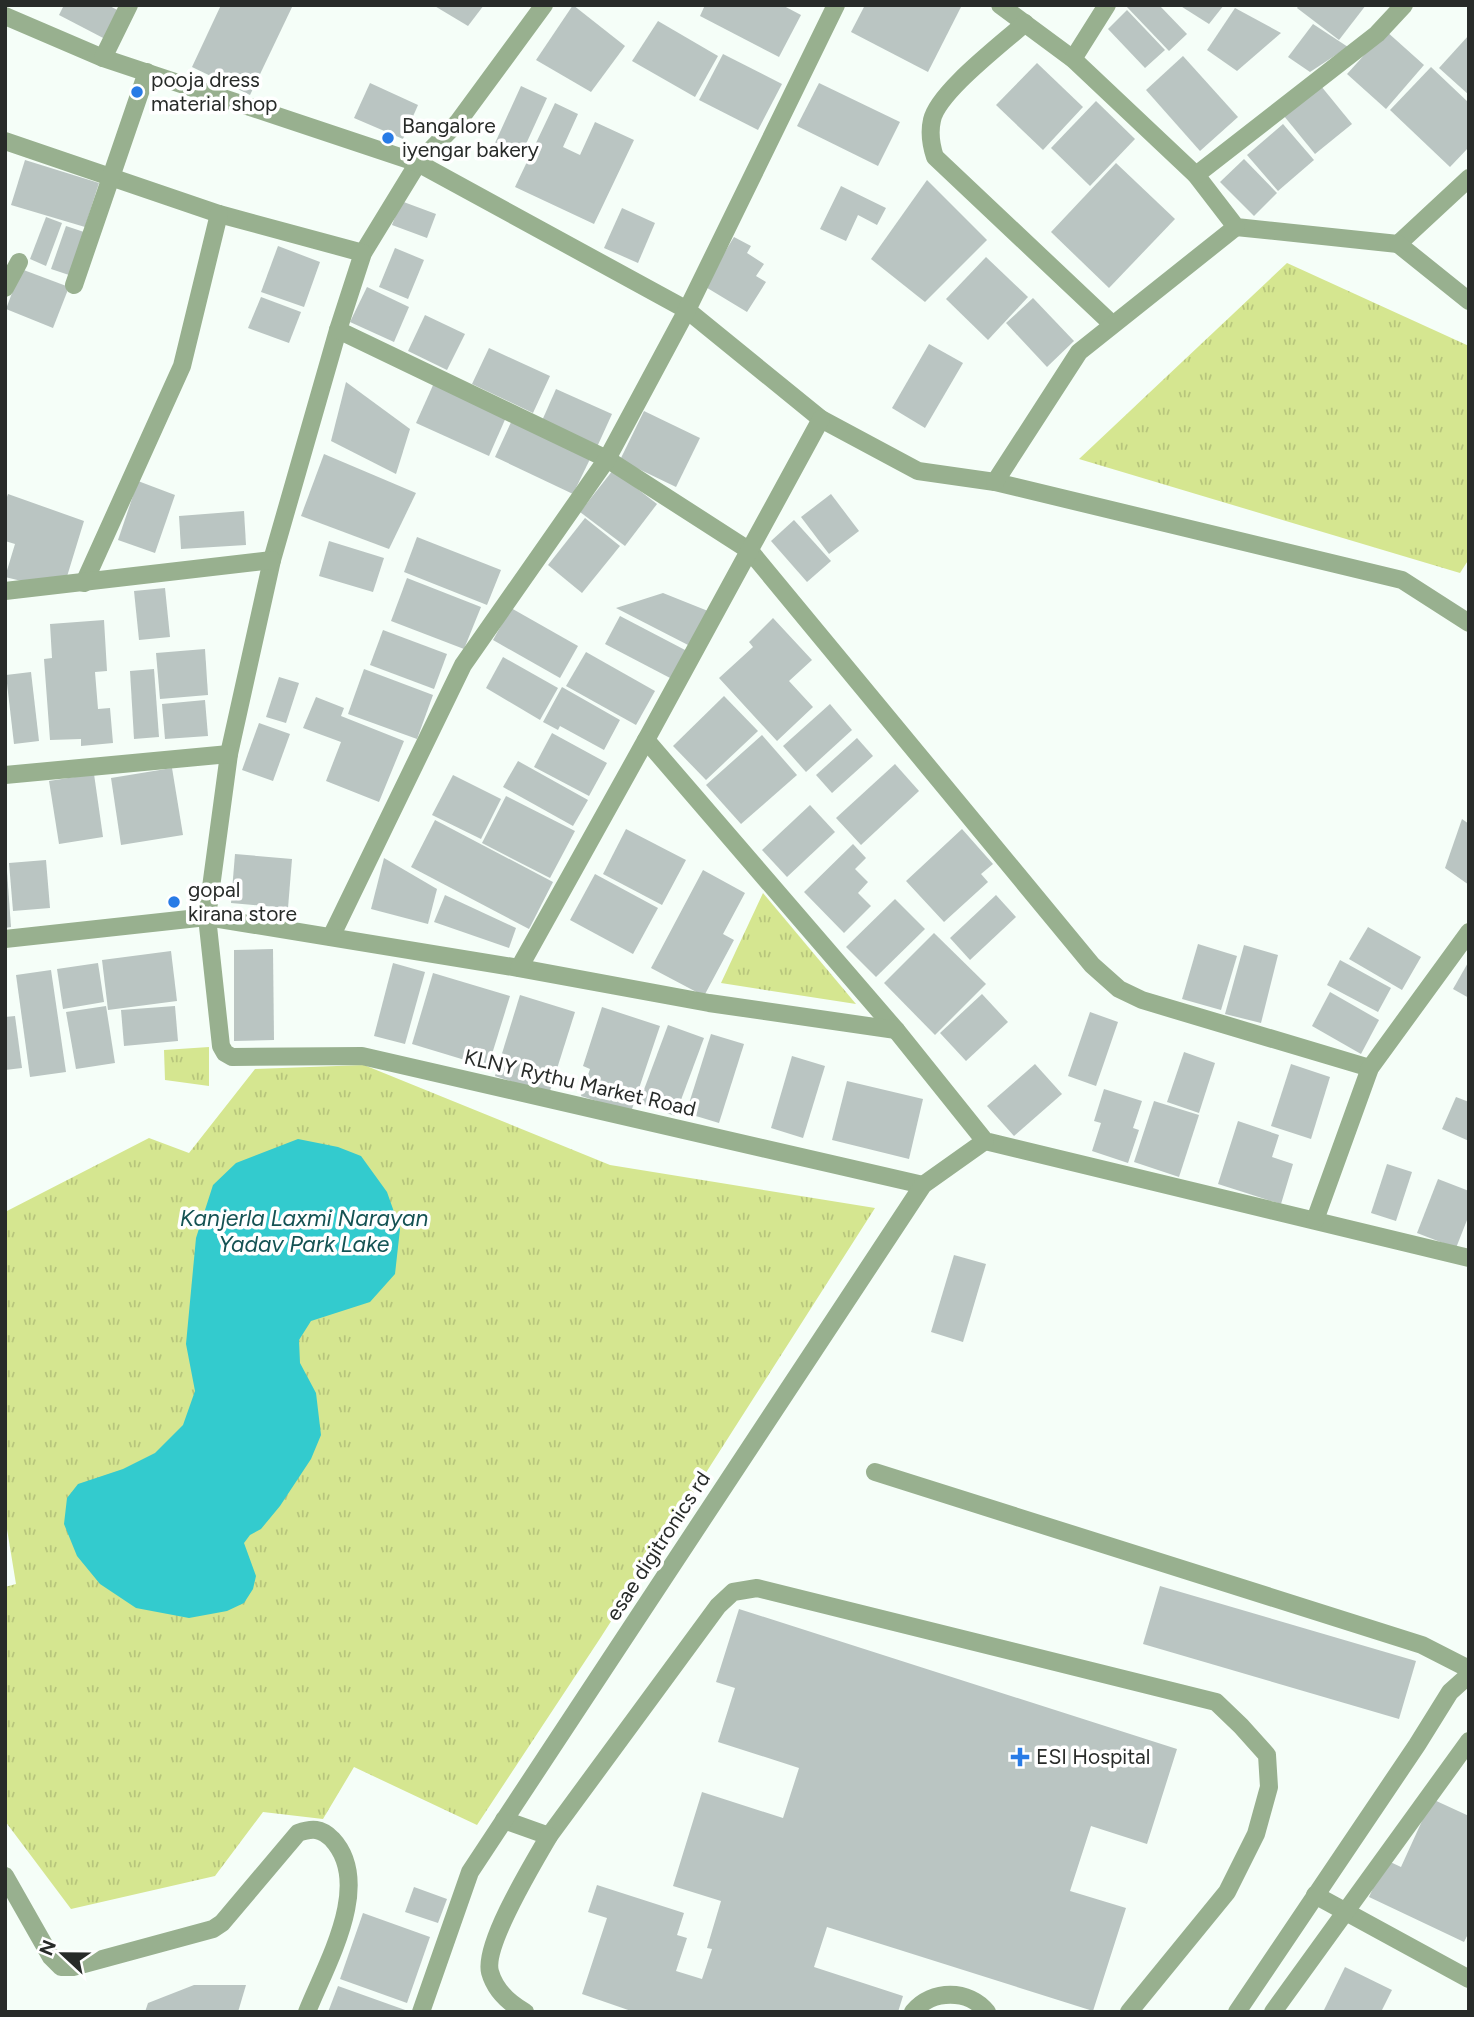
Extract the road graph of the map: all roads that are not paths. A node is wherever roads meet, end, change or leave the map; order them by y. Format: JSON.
{"nodes":[{"id":1,"x":129,"y":5,"type":"edge"},
{"id":2,"x":544,"y":5,"type":"edge"},
{"id":3,"x":836,"y":5,"type":"edge"},
{"id":4,"x":1000,"y":5,"type":"edge"},
{"id":5,"x":1107,"y":5,"type":"edge"},
{"id":6,"x":1404,"y":5,"type":"edge"},
{"id":7,"x":5,"y":16,"type":"edge"},
{"id":8,"x":1025,"y":23,"type":"junction"},
{"id":9,"x":103,"y":58,"type":"junction"},
{"id":10,"x":1073,"y":59,"type":"junction"},
{"id":11,"x":147,"y":72,"type":"junction"},
{"id":12,"x":5,"y":141,"type":"edge"},
{"id":13,"x":418,"y":163,"type":"junction"},
{"id":14,"x":1196,"y":175,"type":"junction"},
{"id":15,"x":112,"y":177,"type":"junction"},
{"id":16,"x":1469,"y":178,"type":"edge"},
{"id":17,"x":219,"y":214,"type":"junction"},
{"id":18,"x":1236,"y":227,"type":"junction"},
{"id":19,"x":1398,"y":244,"type":"junction"},
{"id":20,"x":363,"y":253,"type":"junction"},
{"id":21,"x":19,"y":262,"type":"dead end"},
{"id":22,"x":74,"y":285,"type":"dead end"},
{"id":23,"x":5,"y":288,"type":"edge"},
{"id":24,"x":1469,"y":301,"type":"edge"},
{"id":25,"x":687,"y":310,"type":"junction"},
{"id":26,"x":1111,"y":324,"type":"junction"},
{"id":27,"x":338,"y":330,"type":"junction"},
{"id":28,"x":821,"y":419,"type":"junction"},
{"id":29,"x":607,"y":459,"type":"junction"},
{"id":30,"x":995,"y":482,"type":"junction"},
{"id":31,"x":750,"y":551,"type":"junction"},
{"id":32,"x":272,"y":560,"type":"junction"},
{"id":33,"x":84,"y":583,"type":"junction"},
{"id":34,"x":5,"y":591,"type":"edge"},
{"id":35,"x":1469,"y":623,"type":"edge"},
{"id":36,"x":646,"y":740,"type":"junction"},
{"id":37,"x":229,"y":754,"type":"junction"},
{"id":38,"x":5,"y":775,"type":"edge"},
{"id":39,"x":208,"y":917,"type":"junction"},
{"id":40,"x":1469,"y":932,"type":"edge"},
{"id":41,"x":331,"y":937,"type":"junction"},
{"id":42,"x":5,"y":939,"type":"edge"},
{"id":43,"x":519,"y":968,"type":"junction"},
{"id":44,"x":896,"y":1030,"type":"junction"},
{"id":45,"x":1370,"y":1068,"type":"junction"},
{"id":46,"x":985,"y":1141,"type":"junction"},
{"id":47,"x":923,"y":1185,"type":"junction"},
{"id":48,"x":1315,"y":1220,"type":"junction"},
{"id":49,"x":1469,"y":1258,"type":"edge"},
{"id":50,"x":875,"y":1472,"type":"dead end"},
{"id":51,"x":1469,"y":1669,"type":"edge"},
{"id":52,"x":1469,"y":1675,"type":"edge"},
{"id":53,"x":1469,"y":1741,"type":"edge"},
{"id":54,"x":504,"y":1820,"type":"junction"},
{"id":55,"x":549,"y":1836,"type":"junction"},
{"id":56,"x":5,"y":1876,"type":"edge"},
{"id":57,"x":1315,"y":1895,"type":"junction"},
{"id":58,"x":1344,"y":1911,"type":"junction"},
{"id":59,"x":1469,"y":1979,"type":"edge"},
{"id":60,"x":307,"y":2012,"type":"edge"},
{"id":61,"x":421,"y":2012,"type":"edge"},
{"id":62,"x":525,"y":2012,"type":"edge"},
{"id":63,"x":913,"y":2012,"type":"edge"},
{"id":64,"x":987,"y":2012,"type":"edge"},
{"id":65,"x":1129,"y":2012,"type":"edge"},
{"id":66,"x":1237,"y":2012,"type":"edge"},
{"id":67,"x":1273,"y":2012,"type":"edge"}],
"edges":[{"from":1,"to":9,"type":"street"},
{"from":2,"to":13,"type":"street"},
{"from":3,"to":25,"type":"street"},
{"from":4,"to":8,"type":"street"},
{"from":5,"to":10,"type":"street"},
{"from":6,"to":14,"type":"street"},
{"from":7,"to":9,"type":"street"},
{"from":8,"to":10,"type":"street"},
{"from":8,"to":26,"type":"street"},
{"from":9,"to":11,"type":"street"},
{"from":10,"to":14,"type":"street"},
{"from":11,"to":13,"type":"street"},
{"from":11,"to":15,"type":"street"},
{"from":12,"to":15,"type":"street"},
{"from":13,"to":20,"type":"street"},
{"from":13,"to":25,"type":"street"},
{"from":14,"to":18,"type":"street"},
{"from":15,"to":17,"type":"street"},
{"from":15,"to":22,"type":"street"},
{"from":16,"to":19,"type":"street"},
{"from":17,"to":20,"type":"street"},
{"from":17,"to":33,"type":"street"},
{"from":18,"to":19,"type":"street"},
{"from":18,"to":26,"type":"street"},
{"from":19,"to":24,"type":"street"},
{"from":20,"to":27,"type":"street"},
{"from":21,"to":23,"type":"street"},
{"from":25,"to":28,"type":"street"},
{"from":25,"to":29,"type":"street"},
{"from":26,"to":30,"type":"street"},
{"from":27,"to":29,"type":"street"},
{"from":27,"to":32,"type":"street"},
{"from":28,"to":30,"type":"street"},
{"from":28,"to":31,"type":"street"},
{"from":29,"to":31,"type":"street"},
{"from":29,"to":41,"type":"street"},
{"from":30,"to":35,"type":"street"},
{"from":31,"to":36,"type":"street"},
{"from":31,"to":45,"type":"street"},
{"from":32,"to":33,"type":"street"},
{"from":32,"to":37,"type":"street"},
{"from":33,"to":34,"type":"street"},
{"from":36,"to":43,"type":"street"},
{"from":36,"to":44,"type":"street"},
{"from":37,"to":38,"type":"street"},
{"from":37,"to":39,"type":"street"},
{"from":39,"to":41,"type":"street"},
{"from":39,"to":42,"type":"street"},
{"from":39,"to":47,"type":"street","name":"KLNY Rythu Market Road"},
{"from":40,"to":45,"type":"street"},
{"from":41,"to":43,"type":"street"},
{"from":43,"to":44,"type":"street"},
{"from":44,"to":46,"type":"street"},
{"from":45,"to":48,"type":"street"},
{"from":46,"to":47,"type":"street","name":"esae digitronics rd"},
{"from":46,"to":48,"type":"street"},
{"from":47,"to":54,"type":"street","name":"esae digitronics rd"},
{"from":48,"to":49,"type":"street"},
{"from":50,"to":51,"type":"street"},
{"from":52,"to":57,"type":"street"},
{"from":53,"to":58,"type":"street"},
{"from":54,"to":55,"type":"street"},
{"from":54,"to":61,"type":"street","name":"esae digitronics rd"},
{"from":55,"to":62,"type":"street"},
{"from":55,"to":65,"type":"street"},
{"from":56,"to":60,"type":"street"},
{"from":57,"to":58,"type":"street"},
{"from":57,"to":66,"type":"street"},
{"from":58,"to":59,"type":"street"},
{"from":58,"to":67,"type":"street"},
{"from":63,"to":64,"type":"street"}]}
